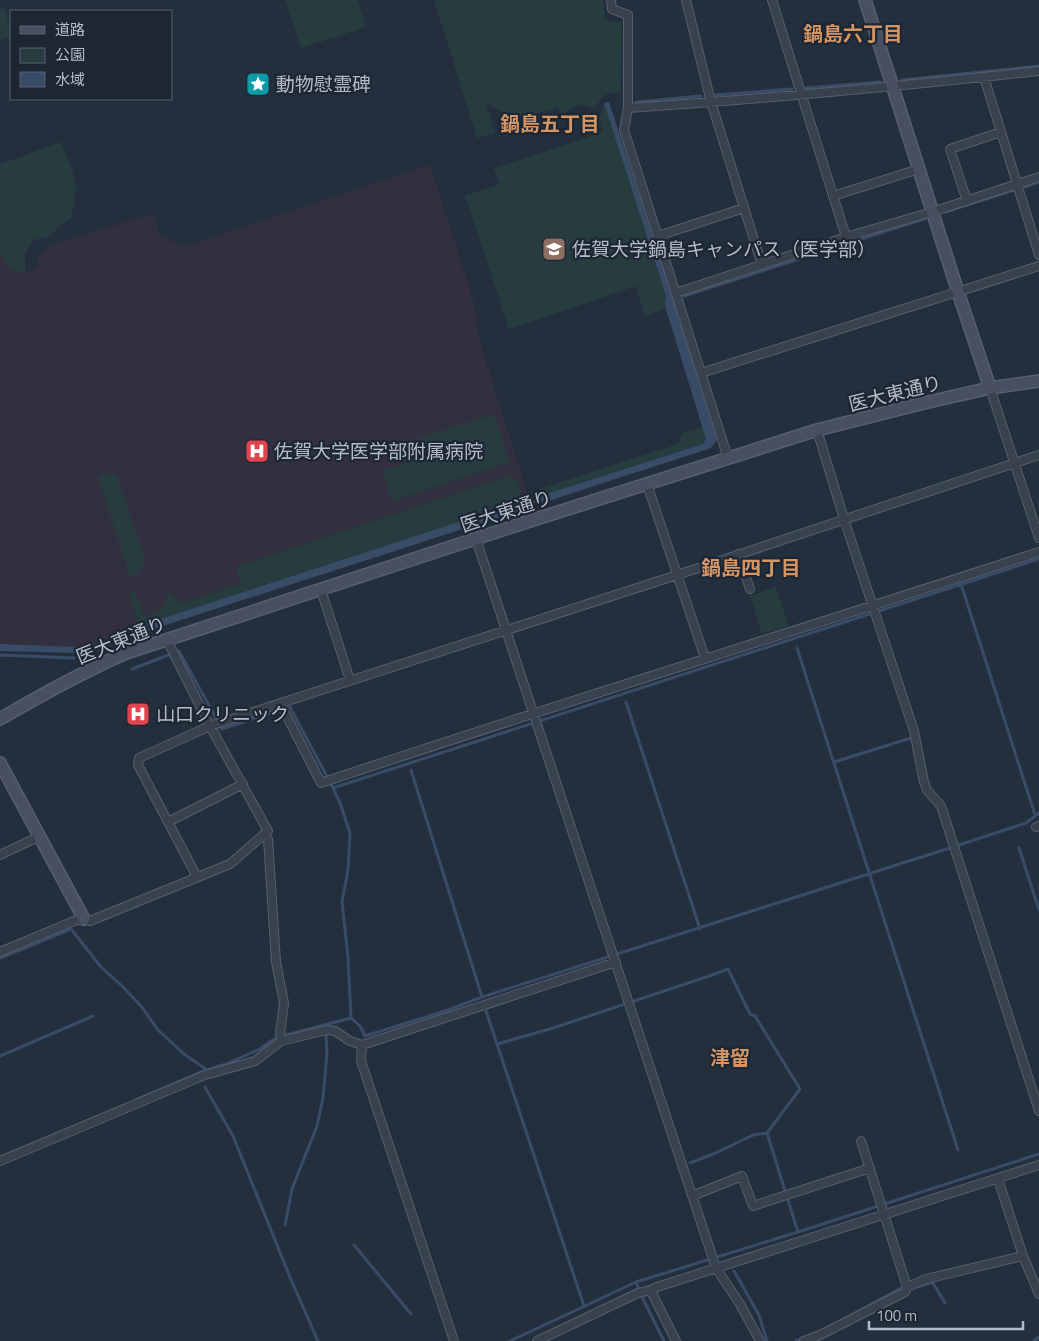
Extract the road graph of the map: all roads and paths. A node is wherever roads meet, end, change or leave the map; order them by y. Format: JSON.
{"nodes":[{"id":1,"x":611,"y":0,"type":"edge"},
{"id":2,"x":686,"y":0,"type":"edge"},
{"id":3,"x":772,"y":0,"type":"edge"},
{"id":4,"x":865,"y":0,"type":"edge"},
{"id":5,"x":1039,"y":71,"type":"edge"},
{"id":6,"x":984,"y":77,"type":"junction"},
{"id":7,"x":893,"y":87,"type":"junction"},
{"id":8,"x":801,"y":94,"type":"junction"},
{"id":9,"x":711,"y":102,"type":"junction"},
{"id":10,"x":628,"y":108,"type":"junction"},
{"id":11,"x":1001,"y":132,"type":"junction"},
{"id":12,"x":919,"y":169,"type":"junction"},
{"id":13,"x":1039,"y":178,"type":"edge"},
{"id":14,"x":1017,"y":184,"type":"junction"},
{"id":15,"x":833,"y":196,"type":"junction"},
{"id":16,"x":967,"y":200,"type":"junction"},
{"id":17,"x":744,"y":208,"type":"junction"},
{"id":18,"x":932,"y":212,"type":"junction"},
{"id":19,"x":658,"y":236,"type":"junction"},
{"id":20,"x":846,"y":237,"type":"junction"},
{"id":21,"x":1039,"y":255,"type":"edge"},
{"id":22,"x":762,"y":265,"type":"junction"},
{"id":23,"x":1039,"y":266,"type":"edge"},
{"id":24,"x":958,"y":292,"type":"junction"},
{"id":25,"x":676,"y":294,"type":"junction"},
{"id":26,"x":701,"y":373,"type":"junction"},
{"id":27,"x":1039,"y":381,"type":"edge"},
{"id":28,"x":990,"y":388,"type":"junction"},
{"id":29,"x":817,"y":430,"type":"junction"},
{"id":30,"x":1039,"y":455,"type":"edge"},
{"id":31,"x":728,"y":458,"type":"junction"},
{"id":32,"x":1014,"y":462,"type":"junction"},
{"id":33,"x":647,"y":484,"type":"junction"},
{"id":34,"x":844,"y":519,"type":"junction"},
{"id":35,"x":1039,"y":538,"type":"edge"},
{"id":36,"x":476,"y":540,"type":"junction"},
{"id":37,"x":1039,"y":552,"type":"edge"},
{"id":38,"x":738,"y":554,"type":"junction"},
{"id":39,"x":677,"y":575,"type":"junction"},
{"id":40,"x":750,"y":589,"type":"dead end"},
{"id":41,"x":321,"y":590,"type":"junction"},
{"id":42,"x":874,"y":610,"type":"junction"},
{"id":43,"x":506,"y":630,"type":"junction"},
{"id":44,"x":169,"y":644,"type":"junction"},
{"id":45,"x":705,"y":658,"type":"junction"},
{"id":46,"x":350,"y":680,"type":"junction"},
{"id":47,"x":282,"y":707,"type":"junction"},
{"id":48,"x":533,"y":716,"type":"junction"},
{"id":49,"x":0,"y":719,"type":"edge"},
{"id":50,"x":212,"y":725,"type":"junction"},
{"id":51,"x":0,"y":763,"type":"edge"},
{"id":52,"x":242,"y":784,"type":"junction"},
{"id":53,"x":168,"y":822,"type":"junction"},
{"id":54,"x":264,"y":834,"type":"junction"},
{"id":55,"x":40,"y":836,"type":"junction"},
{"id":56,"x":0,"y":855,"type":"edge"},
{"id":57,"x":197,"y":877,"type":"junction"},
{"id":58,"x":84,"y":919,"type":"junction"},
{"id":59,"x":0,"y":952,"type":"edge"},
{"id":60,"x":614,"y":958,"type":"junction"},
{"id":61,"x":280,"y":1038,"type":"junction"},
{"id":62,"x":362,"y":1045,"type":"junction"},
{"id":63,"x":1039,"y":1111,"type":"edge"},
{"id":64,"x":861,"y":1141,"type":"dead end"},
{"id":65,"x":0,"y":1161,"type":"edge"},
{"id":66,"x":1039,"y":1165,"type":"edge"},
{"id":67,"x":870,"y":1168,"type":"junction"},
{"id":68,"x":998,"y":1179,"type":"junction"},
{"id":69,"x":692,"y":1196,"type":"junction"},
{"id":70,"x":884,"y":1212,"type":"junction"},
{"id":71,"x":1023,"y":1256,"type":"junction"},
{"id":72,"x":716,"y":1268,"type":"junction"},
{"id":73,"x":906,"y":1289,"type":"junction"},
{"id":74,"x":644,"y":1292,"type":"junction"},
{"id":75,"x":1039,"y":1294,"type":"edge"},
{"id":76,"x":454,"y":1341,"type":"edge"},
{"id":77,"x":537,"y":1341,"type":"edge"},
{"id":78,"x":676,"y":1341,"type":"edge"},
{"id":79,"x":760,"y":1341,"type":"edge"},
{"id":80,"x":804,"y":1341,"type":"edge"}],
"edges":[{"from":1,"to":10,"type":"street"},
{"from":2,"to":9,"type":"street"},
{"from":3,"to":8,"type":"street"},
{"from":4,"to":7,"type":"street"},
{"from":5,"to":6,"type":"street"},
{"from":6,"to":7,"type":"street"},
{"from":6,"to":11,"type":"street"},
{"from":7,"to":8,"type":"street"},
{"from":7,"to":12,"type":"street"},
{"from":8,"to":9,"type":"street"},
{"from":8,"to":15,"type":"street"},
{"from":9,"to":10,"type":"street"},
{"from":9,"to":17,"type":"street"},
{"from":10,"to":19,"type":"street"},
{"from":11,"to":14,"type":"street"},
{"from":11,"to":16,"type":"street"},
{"from":12,"to":15,"type":"street"},
{"from":12,"to":18,"type":"street"},
{"from":13,"to":14,"type":"street"},
{"from":14,"to":16,"type":"street"},
{"from":14,"to":21,"type":"street"},
{"from":15,"to":20,"type":"street"},
{"from":16,"to":18,"type":"street"},
{"from":17,"to":19,"type":"street"},
{"from":17,"to":22,"type":"street"},
{"from":18,"to":20,"type":"street"},
{"from":18,"to":24,"type":"street"},
{"from":19,"to":25,"type":"street"},
{"from":20,"to":22,"type":"street"},
{"from":22,"to":25,"type":"street"},
{"from":23,"to":24,"type":"street"},
{"from":24,"to":26,"type":"street"},
{"from":24,"to":28,"type":"street"},
{"from":25,"to":26,"type":"street"},
{"from":26,"to":31,"type":"street"},
{"from":27,"to":28,"type":"street","name":"医大東通り"},
{"from":28,"to":29,"type":"street","name":"医大東通り"},
{"from":28,"to":32,"type":"street"},
{"from":29,"to":31,"type":"street","name":"医大東通り"},
{"from":29,"to":34,"type":"street"},
{"from":30,"to":32,"type":"street"},
{"from":31,"to":33,"type":"street","name":"医大東通り"},
{"from":32,"to":34,"type":"street"},
{"from":32,"to":35,"type":"street"},
{"from":33,"to":36,"type":"street","name":"医大東通り"},
{"from":33,"to":39,"type":"street"},
{"from":34,"to":38,"type":"street"},
{"from":34,"to":42,"type":"street"},
{"from":36,"to":41,"type":"street","name":"医大東通り"},
{"from":36,"to":43,"type":"street"},
{"from":37,"to":42,"type":"street"},
{"from":38,"to":39,"type":"street"},
{"from":38,"to":40,"type":"street"},
{"from":39,"to":43,"type":"street"},
{"from":39,"to":45,"type":"street"},
{"from":41,"to":44,"type":"street","name":"医大東通り"},
{"from":41,"to":46,"type":"street"},
{"from":42,"to":45,"type":"street"},
{"from":42,"to":63,"type":"street"},
{"from":43,"to":46,"type":"street"},
{"from":43,"to":48,"type":"street"},
{"from":44,"to":49,"type":"street","name":"医大東通り"},
{"from":44,"to":50,"type":"street"},
{"from":45,"to":48,"type":"street"},
{"from":46,"to":47,"type":"street"},
{"from":47,"to":48,"type":"street"},
{"from":47,"to":50,"type":"street"},
{"from":48,"to":60,"type":"street"},
{"from":50,"to":52,"type":"street"},
{"from":50,"to":53,"type":"street"},
{"from":51,"to":55,"type":"street"},
{"from":52,"to":53,"type":"street"},
{"from":52,"to":54,"type":"street"},
{"from":53,"to":57,"type":"street"},
{"from":54,"to":57,"type":"street"},
{"from":54,"to":61,"type":"street"},
{"from":55,"to":56,"type":"street"},
{"from":55,"to":58,"type":"street"},
{"from":57,"to":58,"type":"street"},
{"from":58,"to":59,"type":"street"},
{"from":60,"to":62,"type":"street"},
{"from":60,"to":69,"type":"street"},
{"from":61,"to":62,"type":"street"},
{"from":61,"to":65,"type":"street"},
{"from":62,"to":76,"type":"street"},
{"from":64,"to":67,"type":"street"},
{"from":66,"to":68,"type":"street"},
{"from":67,"to":69,"type":"street"},
{"from":67,"to":70,"type":"street"},
{"from":68,"to":70,"type":"street"},
{"from":68,"to":71,"type":"street"},
{"from":69,"to":72,"type":"street"},
{"from":70,"to":72,"type":"street"},
{"from":70,"to":73,"type":"street"},
{"from":71,"to":73,"type":"street"},
{"from":71,"to":75,"type":"street"},
{"from":72,"to":74,"type":"street"},
{"from":72,"to":79,"type":"street"},
{"from":73,"to":80,"type":"street"},
{"from":74,"to":77,"type":"street"},
{"from":74,"to":78,"type":"street"}]}
